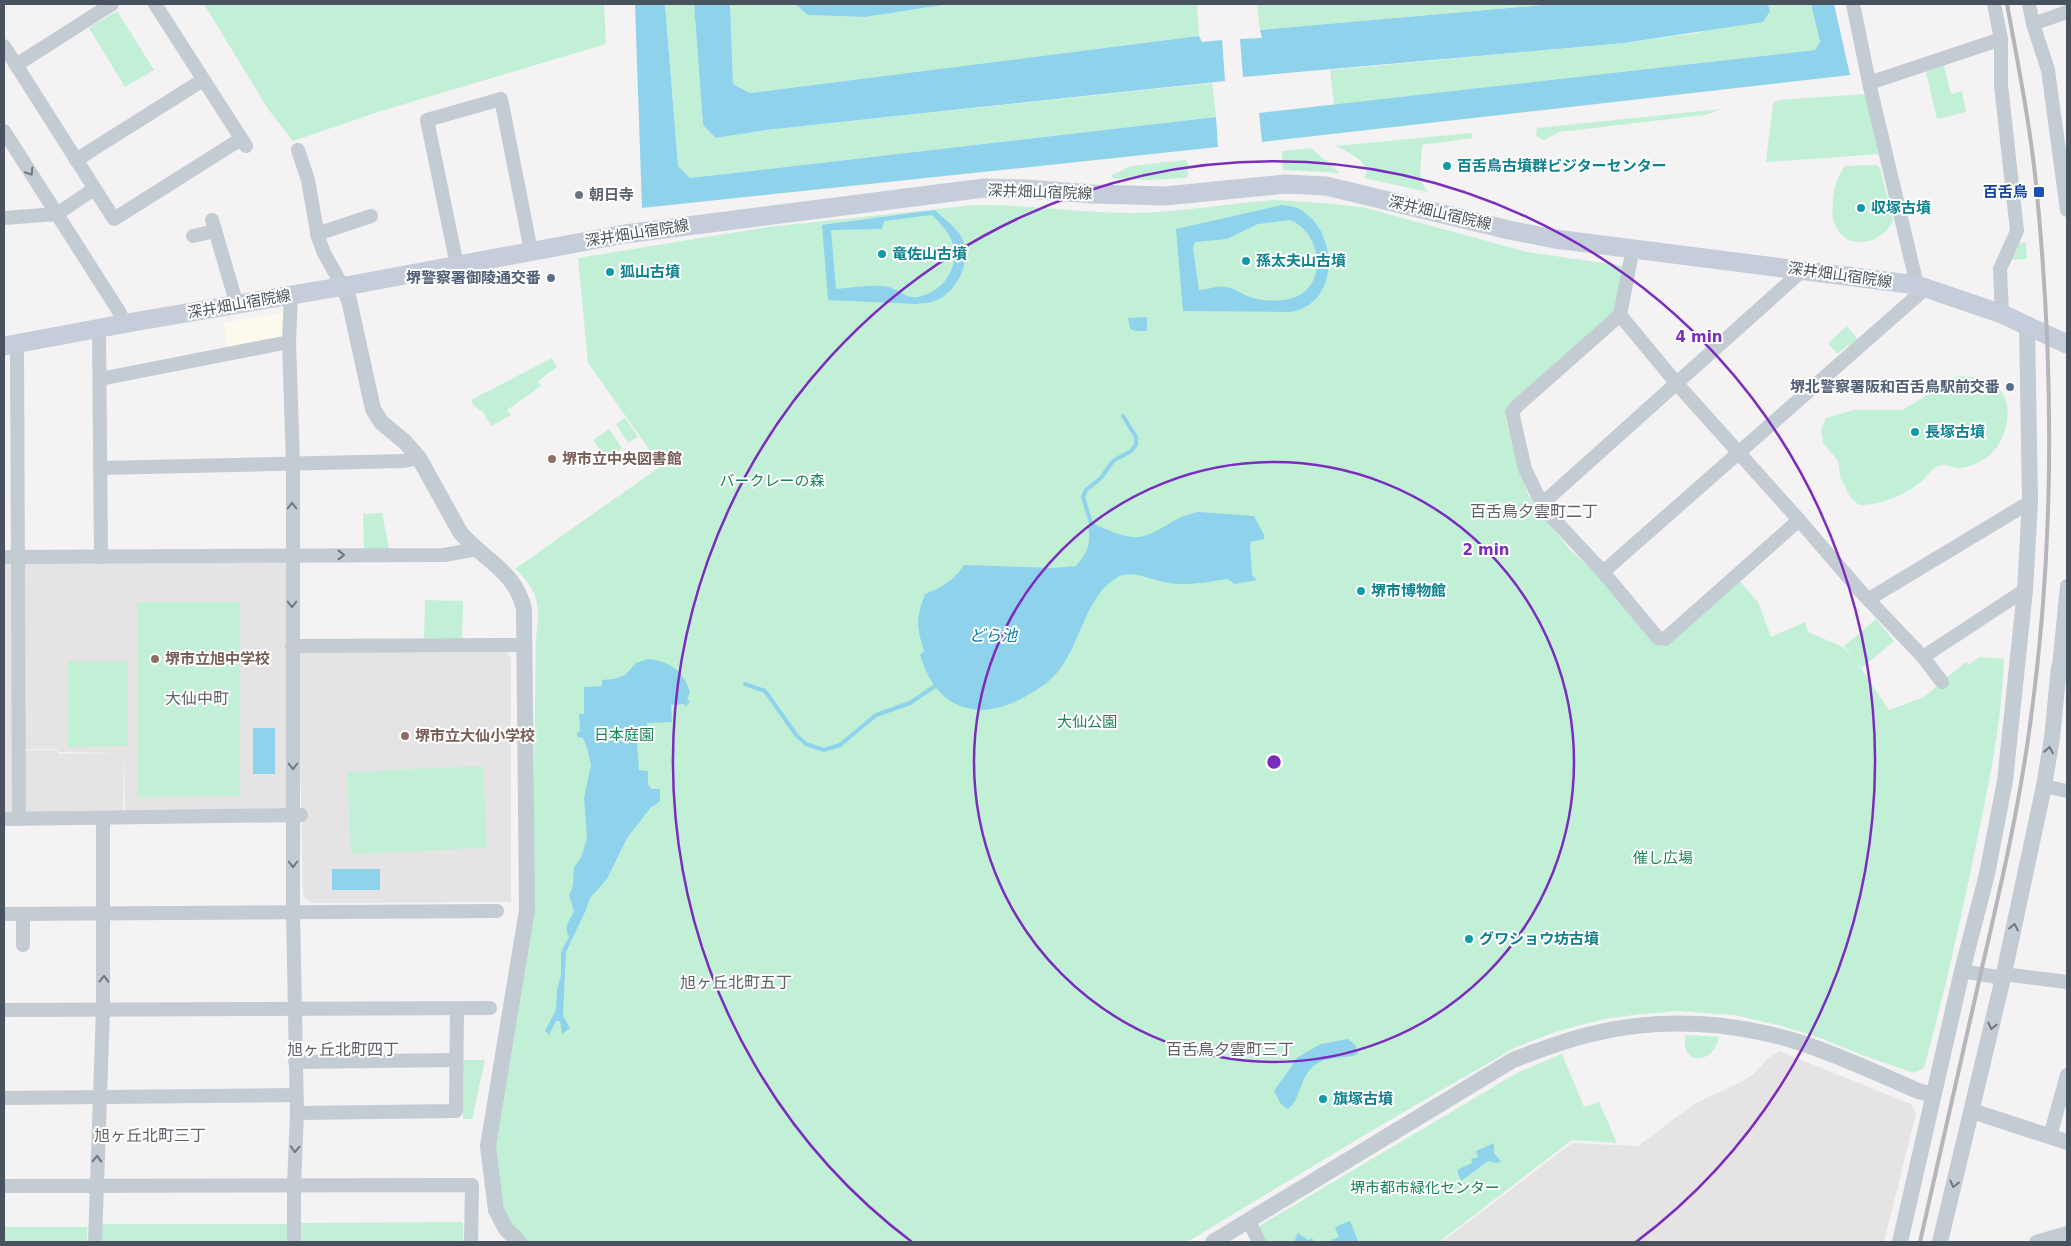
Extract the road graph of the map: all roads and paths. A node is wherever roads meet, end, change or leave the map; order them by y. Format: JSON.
{"nodes":[{"id":1,"x":112,"y":4,"type":"edge"},
{"id":2,"x":154,"y":4,"type":"edge"},
{"id":3,"x":1853,"y":4,"type":"edge"},
{"id":4,"x":1994,"y":4,"type":"edge"},
{"id":5,"x":2029,"y":4,"type":"edge"},
{"id":6,"x":2067,"y":12,"type":"edge"},
{"id":7,"x":2033,"y":24,"type":"junction"},
{"id":8,"x":2001,"y":39,"type":"junction"},
{"id":9,"x":4,"y":46,"type":"edge"},
{"id":10,"x":16,"y":65,"type":"junction"},
{"id":11,"x":203,"y":80,"type":"junction"},
{"id":12,"x":1869,"y":83,"type":"junction"},
{"id":13,"x":4,"y":131,"type":"edge"},
{"id":14,"x":298,"y":150,"type":"dead end"},
{"id":15,"x":76,"y":160,"type":"junction"},
{"id":16,"x":94,"y":189,"type":"junction"},
{"id":17,"x":2067,"y":210,"type":"edge"},
{"id":18,"x":57,"y":214,"type":"junction"},
{"id":19,"x":371,"y":216,"type":"dead end"},
{"id":20,"x":4,"y":218,"type":"edge"},
{"id":21,"x":317,"y":234,"type":"junction"},
{"id":22,"x":193,"y":236,"type":"dead end"},
{"id":23,"x":1633,"y":248,"type":"junction"},
{"id":24,"x":531,"y":251,"type":"junction"},
{"id":25,"x":457,"y":265,"type":"junction"},
{"id":26,"x":1804,"y":269,"type":"junction"},
{"id":27,"x":343,"y":287,"type":"junction"},
{"id":28,"x":1922,"y":287,"type":"junction"},
{"id":29,"x":290,"y":295,"type":"junction"},
{"id":30,"x":236,"y":304,"type":"junction"},
{"id":31,"x":2002,"y":314,"type":"junction"},
{"id":32,"x":1620,"y":315,"type":"junction"},
{"id":33,"x":124,"y":324,"type":"junction"},
{"id":34,"x":2027,"y":326,"type":"junction"},
{"id":35,"x":99,"y":329,"type":"junction"},
{"id":36,"x":289,"y":342,"type":"junction"},
{"id":37,"x":2067,"y":344,"type":"edge"},
{"id":38,"x":10,"y":345,"type":"edge"},
{"id":39,"x":100,"y":379,"type":"junction"},
{"id":40,"x":1678,"y":385,"type":"junction"},
{"id":41,"x":11,"y":395,"type":"edge"},
{"id":42,"x":1739,"y":453,"type":"junction"},
{"id":43,"x":419,"y":458,"type":"junction"},
{"id":44,"x":293,"y":464,"type":"junction"},
{"id":45,"x":101,"y":468,"type":"junction"},
{"id":46,"x":18,"y":481,"type":"junction"},
{"id":47,"x":4,"y":482,"type":"edge"},
{"id":48,"x":2030,"y":502,"type":"junction"},
{"id":49,"x":1543,"y":503,"type":"junction"},
{"id":50,"x":1799,"y":520,"type":"junction"},
{"id":51,"x":477,"y":549,"type":"junction"},
{"id":52,"x":292,"y":555,"type":"junction"},
{"id":53,"x":4,"y":557,"type":"edge"},
{"id":54,"x":18,"y":557,"type":"junction"},
{"id":55,"x":101,"y":557,"type":"junction"},
{"id":56,"x":1603,"y":572,"type":"junction"},
{"id":57,"x":2067,"y":586,"type":"edge"},
{"id":58,"x":2025,"y":590,"type":"junction"},
{"id":59,"x":1869,"y":599,"type":"junction"},
{"id":60,"x":525,"y":645,"type":"junction"},
{"id":61,"x":292,"y":646,"type":"junction"},
{"id":62,"x":1923,"y":657,"type":"junction"},
{"id":63,"x":2063,"y":666,"type":"edge"},
{"id":64,"x":1942,"y":682,"type":"dead end"},
{"id":65,"x":2044,"y":786,"type":"junction"},
{"id":66,"x":2067,"y":791,"type":"edge"},
{"id":67,"x":297,"y":815,"type":"junction"},
{"id":68,"x":104,"y":818,"type":"junction"},
{"id":69,"x":4,"y":819,"type":"edge"},
{"id":70,"x":19,"y":819,"type":"junction"},
{"id":71,"x":496,"y":911,"type":"dead end"},
{"id":72,"x":293,"y":912,"type":"junction"},
{"id":73,"x":4,"y":914,"type":"edge"},
{"id":74,"x":23,"y":914,"type":"junction"},
{"id":75,"x":105,"y":914,"type":"junction"},
{"id":76,"x":23,"y":945,"type":"dead end"},
{"id":77,"x":1962,"y":970,"type":"junction"},
{"id":78,"x":2003,"y":976,"type":"junction"},
{"id":79,"x":2067,"y":982,"type":"edge"},
{"id":80,"x":456,"y":1008,"type":"junction"},
{"id":81,"x":490,"y":1008,"type":"dead end"},
{"id":82,"x":294,"y":1009,"type":"junction"},
{"id":83,"x":4,"y":1010,"type":"edge"},
{"id":84,"x":103,"y":1010,"type":"junction"},
{"id":85,"x":456,"y":1060,"type":"junction"},
{"id":86,"x":295,"y":1062,"type":"junction"},
{"id":87,"x":2067,"y":1074,"type":"edge"},
{"id":88,"x":296,"y":1095,"type":"junction"},
{"id":89,"x":1933,"y":1095,"type":"junction"},
{"id":90,"x":4,"y":1098,"type":"edge"},
{"id":91,"x":100,"y":1098,"type":"junction"},
{"id":92,"x":1972,"y":1110,"type":"junction"},
{"id":93,"x":297,"y":1113,"type":"junction"},
{"id":94,"x":2050,"y":1136,"type":"junction"},
{"id":95,"x":2067,"y":1142,"type":"edge"},
{"id":96,"x":96,"y":1185,"type":"junction"},
{"id":97,"x":294,"y":1185,"type":"junction"},
{"id":98,"x":4,"y":1186,"type":"edge"},
{"id":99,"x":1249,"y":1221,"type":"junction"},
{"id":100,"x":2067,"y":1233,"type":"edge"},
{"id":101,"x":95,"y":1242,"type":"edge"},
{"id":102,"x":294,"y":1242,"type":"edge"},
{"id":103,"x":471,"y":1242,"type":"edge"},
{"id":104,"x":519,"y":1242,"type":"edge"},
{"id":105,"x":1213,"y":1242,"type":"edge"},
{"id":106,"x":1259,"y":1242,"type":"edge"},
{"id":107,"x":1900,"y":1242,"type":"edge"},
{"id":108,"x":1940,"y":1242,"type":"edge"},
{"id":109,"x":2036,"y":1242,"type":"edge"}],
"edges":[{"from":1,"to":10,"type":"street"},
{"from":2,"to":11,"type":"street"},
{"from":3,"to":12,"type":"street"},
{"from":4,"to":8,"type":"street"},
{"from":5,"to":7,"type":"street"},
{"from":6,"to":7,"type":"street"},
{"from":7,"to":17,"type":"street"},
{"from":8,"to":12,"type":"street"},
{"from":8,"to":31,"type":"street"},
{"from":9,"to":10,"type":"street"},
{"from":10,"to":15,"type":"street"},
{"from":11,"to":15,"type":"street"},
{"from":11,"to":16,"type":"street"},
{"from":12,"to":28,"type":"street"},
{"from":13,"to":18,"type":"street","one_way":true},
{"from":14,"to":21,"type":"street"},
{"from":15,"to":16,"type":"street"},
{"from":16,"to":18,"type":"street"},
{"from":18,"to":20,"type":"street"},
{"from":18,"to":33,"type":"street"},
{"from":19,"to":21,"type":"street"},
{"from":21,"to":27,"type":"street"},
{"from":22,"to":30,"type":"street"},
{"from":23,"to":24,"type":"main road","name":"深井畑山宿院線"},
{"from":23,"to":26,"type":"main road","name":"深井畑山宿院線"},
{"from":23,"to":32,"type":"street"},
{"from":24,"to":25,"type":"main road","name":"深井畑山宿院線"},
{"from":24,"to":25,"type":"street"},
{"from":25,"to":27,"type":"main road","name":"深井畑山宿院線"},
{"from":26,"to":28,"type":"main road","name":"深井畑山宿院線"},
{"from":26,"to":40,"type":"street"},
{"from":27,"to":29,"type":"main road","name":"深井畑山宿院線"},
{"from":27,"to":43,"type":"street"},
{"from":28,"to":31,"type":"main road","name":"深井畑山宿院線"},
{"from":28,"to":42,"type":"street"},
{"from":29,"to":30,"type":"main road","name":"深井畑山宿院線"},
{"from":29,"to":36,"type":"street"},
{"from":30,"to":33,"type":"main road","name":"深井畑山宿院線"},
{"from":31,"to":34,"type":"main road","name":"深井畑山宿院線"},
{"from":32,"to":40,"type":"street"},
{"from":32,"to":49,"type":"street"},
{"from":33,"to":35,"type":"main road","name":"深井畑山宿院線"},
{"from":34,"to":37,"type":"main road","name":"深井畑山宿院線"},
{"from":34,"to":48,"type":"street"},
{"from":35,"to":38,"type":"main road","name":"深井畑山宿院線"},
{"from":35,"to":39,"type":"street"},
{"from":36,"to":39,"type":"street"},
{"from":36,"to":44,"type":"street"},
{"from":38,"to":41,"type":"street"},
{"from":39,"to":45,"type":"street"},
{"from":40,"to":42,"type":"street"},
{"from":40,"to":49,"type":"street"},
{"from":41,"to":46,"type":"street"},
{"from":42,"to":50,"type":"street"},
{"from":42,"to":56,"type":"street"},
{"from":43,"to":44,"type":"street"},
{"from":43,"to":51,"type":"street"},
{"from":44,"to":45,"type":"street"},
{"from":52,"to":44,"type":"street","one_way":true},
{"from":45,"to":55,"type":"street"},
{"from":46,"to":47,"type":"street"},
{"from":46,"to":54,"type":"street"},
{"from":48,"to":58,"type":"street"},
{"from":48,"to":59,"type":"street"},
{"from":49,"to":56,"type":"street"},
{"from":50,"to":56,"type":"street"},
{"from":50,"to":59,"type":"street"},
{"from":52,"to":51,"type":"street","one_way":true},
{"from":51,"to":60,"type":"street"},
{"from":52,"to":55,"type":"street"},
{"from":52,"to":61,"type":"street","one_way":true},
{"from":53,"to":54,"type":"street"},
{"from":54,"to":55,"type":"street"},
{"from":54,"to":70,"type":"street"},
{"from":57,"to":63,"type":"street"},
{"from":58,"to":62,"type":"street"},
{"from":58,"to":77,"type":"street"},
{"from":59,"to":62,"type":"street"},
{"from":60,"to":61,"type":"street"},
{"from":60,"to":104,"type":"street"},
{"from":61,"to":67,"type":"street","one_way":true},
{"from":62,"to":64,"type":"street"},
{"from":65,"to":63,"type":"street","one_way":true},
{"from":65,"to":66,"type":"street"},
{"from":78,"to":65,"type":"street","one_way":true},
{"from":67,"to":68,"type":"street"},
{"from":67,"to":72,"type":"street","one_way":true},
{"from":68,"to":70,"type":"street"},
{"from":68,"to":75,"type":"street"},
{"from":69,"to":70,"type":"street"},
{"from":71,"to":72,"type":"street"},
{"from":72,"to":75,"type":"street"},
{"from":72,"to":82,"type":"street"},
{"from":73,"to":74,"type":"street"},
{"from":74,"to":75,"type":"street"},
{"from":74,"to":76,"type":"street"},
{"from":84,"to":75,"type":"street","one_way":true},
{"from":77,"to":78,"type":"street"},
{"from":77,"to":89,"type":"street"},
{"from":78,"to":79,"type":"street"},
{"from":78,"to":92,"type":"street","one_way":true},
{"from":80,"to":81,"type":"street"},
{"from":80,"to":82,"type":"street"},
{"from":80,"to":85,"type":"street"},
{"from":82,"to":84,"type":"street"},
{"from":82,"to":86,"type":"street"},
{"from":83,"to":84,"type":"street"},
{"from":84,"to":91,"type":"street"},
{"from":85,"to":86,"type":"street"},
{"from":85,"to":93,"type":"street"},
{"from":86,"to":88,"type":"street"},
{"from":87,"to":94,"type":"street"},
{"from":88,"to":91,"type":"street"},
{"from":88,"to":93,"type":"street"},
{"from":89,"to":99,"type":"street"},
{"from":89,"to":107,"type":"street"},
{"from":90,"to":91,"type":"street"},
{"from":96,"to":91,"type":"street","one_way":true},
{"from":92,"to":94,"type":"street"},
{"from":92,"to":108,"type":"street","one_way":true},
{"from":93,"to":97,"type":"street","one_way":true},
{"from":94,"to":95,"type":"street"},
{"from":96,"to":97,"type":"street"},
{"from":96,"to":98,"type":"street"},
{"from":96,"to":101,"type":"street"},
{"from":97,"to":102,"type":"street"},
{"from":97,"to":103,"type":"street"},
{"from":99,"to":105,"type":"street"},
{"from":99,"to":106,"type":"street"},
{"from":100,"to":109,"type":"street"}]}
